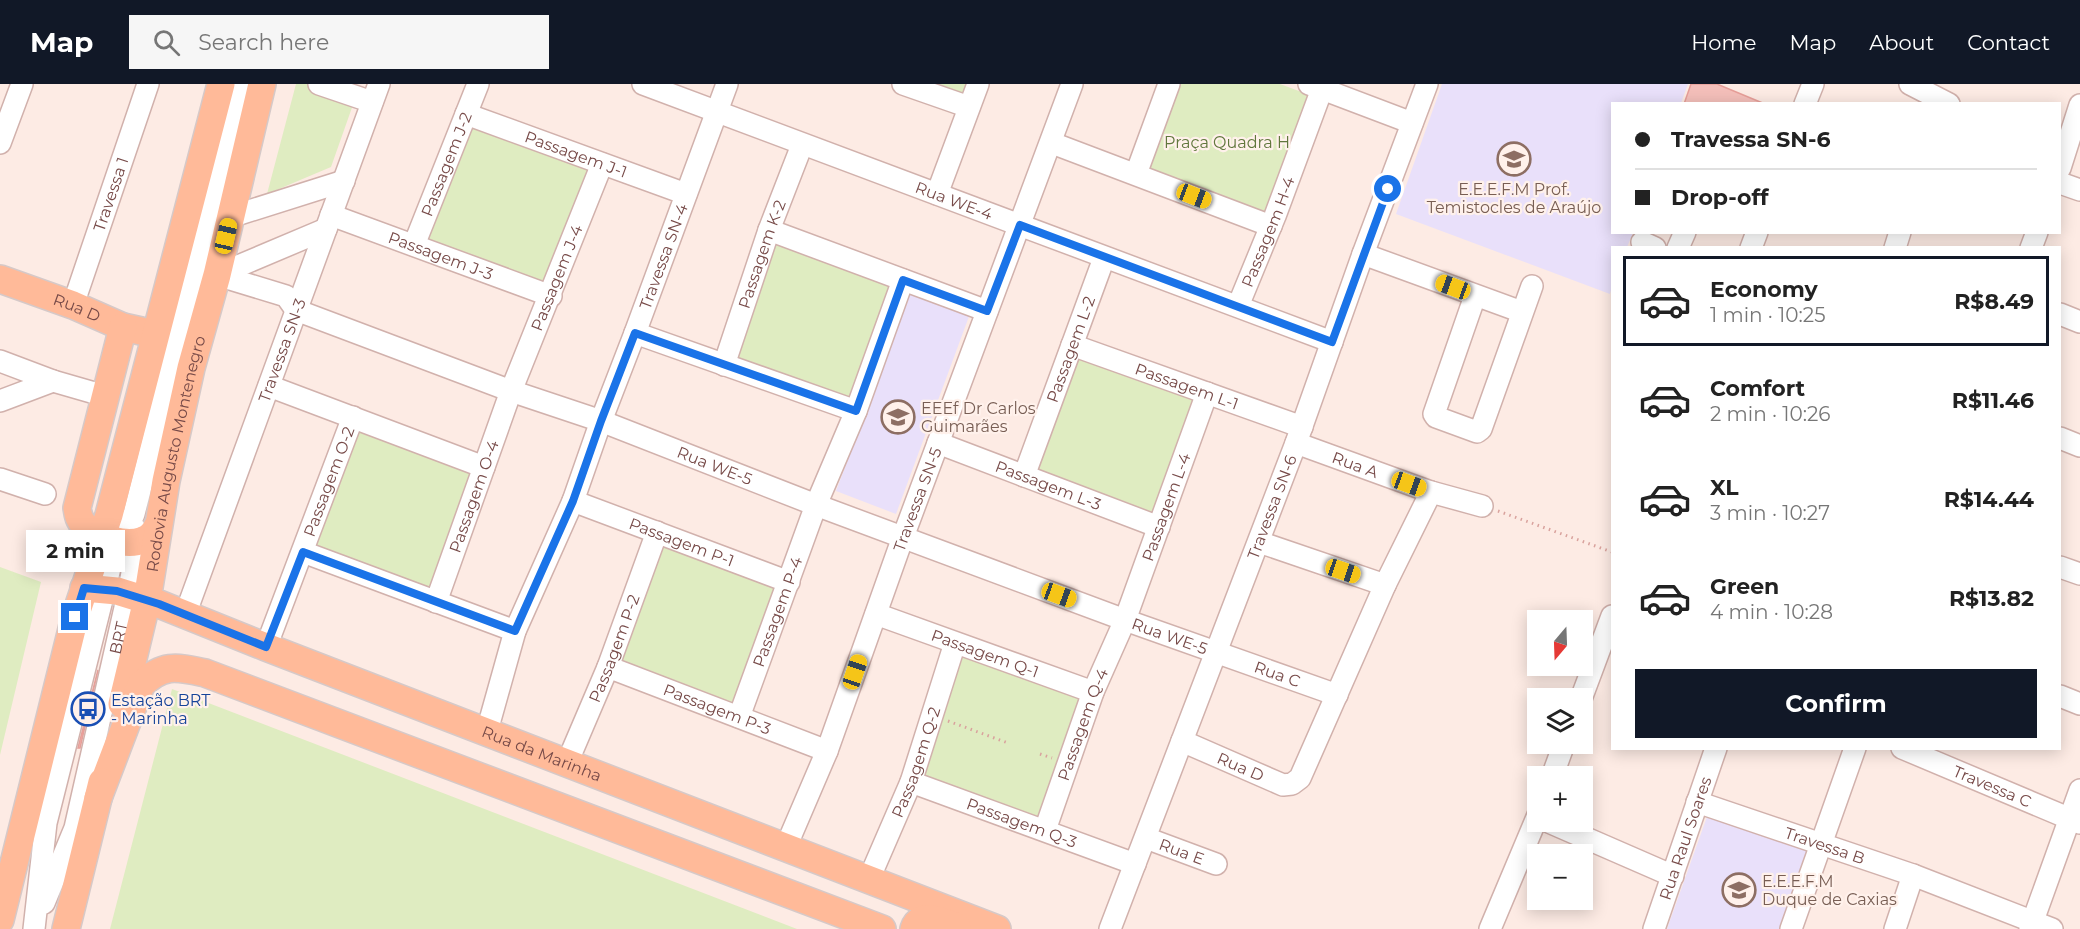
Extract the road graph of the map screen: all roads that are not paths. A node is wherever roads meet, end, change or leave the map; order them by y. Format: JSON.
{"nodes":[{"id":1,"x":22,"y":84,"type":"edge"},
{"id":2,"x":148,"y":84,"type":"edge"},
{"id":3,"x":221,"y":84,"type":"edge"},
{"id":4,"x":243,"y":84,"type":"edge"},
{"id":5,"x":262,"y":84,"type":"edge"},
{"id":6,"x":319,"y":84,"type":"edge"},
{"id":7,"x":478,"y":84,"type":"edge"},
{"id":8,"x":643,"y":84,"type":"edge"},
{"id":9,"x":727,"y":84,"type":"edge"},
{"id":10,"x":903,"y":84,"type":"edge"},
{"id":11,"x":978,"y":84,"type":"edge"},
{"id":12,"x":1072,"y":84,"type":"edge"},
{"id":13,"x":1169,"y":84,"type":"edge"},
{"id":14,"x":1427,"y":84,"type":"edge"},
{"id":15,"x":1813,"y":84,"type":"edge"},
{"id":16,"x":1910,"y":84,"type":"edge"},
{"id":17,"x":1954,"y":84,"type":"edge"},
{"id":18,"x":1315,"y":87,"type":"edge"},
{"id":19,"x":375,"y":93,"type":"edge"},
{"id":20,"x":1806,"y":102,"type":"edge"},
{"id":21,"x":1946,"y":102,"type":"edge"},
{"id":22,"x":1948,"y":102,"type":"edge"},
{"id":23,"x":2080,"y":105,"type":"edge"},
{"id":24,"x":969,"y":107,"type":"junction"},
{"id":25,"x":717,"y":111,"type":"junction"},
{"id":26,"x":466,"y":114,"type":"junction"},
{"id":27,"x":1412,"y":123,"type":"junction"},
{"id":28,"x":1052,"y":142,"type":"junction"},
{"id":29,"x":0,"y":143,"type":"edge"},
{"id":30,"x":802,"y":145,"type":"junction"},
{"id":31,"x":2061,"y":160,"type":"edge"},
{"id":32,"x":602,"y":164,"type":"junction"},
{"id":33,"x":1136,"y":174,"type":"junction"},
{"id":34,"x":344,"y":181,"type":"junction"},
{"id":35,"x":2061,"y":183,"type":"edge"},
{"id":36,"x":2080,"y":190,"type":"edge"},
{"id":37,"x":686,"y":194,"type":"junction"},
{"id":38,"x":937,"y":194,"type":"junction"},
{"id":39,"x":230,"y":217,"type":"junction"},
{"id":40,"x":329,"y":222,"type":"junction"},
{"id":41,"x":1020,"y":225,"type":"junction"},
{"id":42,"x":1271,"y":226,"type":"junction"},
{"id":43,"x":769,"y":230,"type":"junction"},
{"id":44,"x":414,"y":245,"type":"junction"},
{"id":45,"x":1363,"y":254,"type":"junction"},
{"id":46,"x":1104,"y":258,"type":"junction"},
{"id":47,"x":217,"y":275,"type":"junction"},
{"id":48,"x":0,"y":279,"type":"edge"},
{"id":49,"x":903,"y":280,"type":"junction"},
{"id":50,"x":1532,"y":286,"type":"dead end"},
{"id":51,"x":551,"y":296,"type":"junction"},
{"id":52,"x":1475,"y":296,"type":"junction"},
{"id":53,"x":73,"y":305,"type":"junction"},
{"id":54,"x":1238,"y":306,"type":"junction"},
{"id":55,"x":296,"y":310,"type":"junction"},
{"id":56,"x":987,"y":311,"type":"junction"},
{"id":57,"x":1522,"y":312,"type":"junction"},
{"id":58,"x":2061,"y":314,"type":"edge"},
{"id":59,"x":2080,"y":322,"type":"edge"},
{"id":60,"x":123,"y":327,"type":"junction"},
{"id":61,"x":635,"y":333,"type":"junction"},
{"id":62,"x":157,"y":334,"type":"junction"},
{"id":63,"x":1332,"y":342,"type":"junction"},
{"id":64,"x":1072,"y":345,"type":"junction"},
{"id":65,"x":0,"y":361,"type":"edge"},
{"id":66,"x":724,"y":365,"type":"junction"},
{"id":67,"x":145,"y":378,"type":"junction"},
{"id":68,"x":53,"y":381,"type":"junction"},
{"id":69,"x":269,"y":386,"type":"junction"},
{"id":70,"x":511,"y":391,"type":"junction"},
{"id":71,"x":1207,"y":393,"type":"junction"},
{"id":72,"x":105,"y":396,"type":"junction"},
{"id":73,"x":0,"y":401,"type":"edge"},
{"id":74,"x":856,"y":411,"type":"junction"},
{"id":75,"x":352,"y":417,"type":"junction"},
{"id":76,"x":601,"y":421,"type":"junction"},
{"id":77,"x":96,"y":434,"type":"junction"},
{"id":78,"x":1299,"y":435,"type":"junction"},
{"id":79,"x":2061,"y":438,"type":"edge"},
{"id":80,"x":938,"y":443,"type":"junction"},
{"id":81,"x":2080,"y":446,"type":"edge"},
{"id":82,"x":484,"y":467,"type":"junction"},
{"id":83,"x":1024,"y":476,"type":"junction"},
{"id":84,"x":0,"y":479,"type":"edge"},
{"id":85,"x":1431,"y":492,"type":"junction"},
{"id":86,"x":45,"y":494,"type":"dead end"},
{"id":87,"x":573,"y":501,"type":"junction"},
{"id":88,"x":816,"y":505,"type":"junction"},
{"id":89,"x":1482,"y":506,"type":"road end"},
{"id":90,"x":146,"y":521,"type":"junction"},
{"id":91,"x":1159,"y":527,"type":"junction"},
{"id":92,"x":657,"y":532,"type":"junction"},
{"id":93,"x":903,"y":537,"type":"junction"},
{"id":94,"x":119,"y":540,"type":"junction"},
{"id":95,"x":1259,"y":542,"type":"junction"},
{"id":96,"x":303,"y":552,"type":"junction"},
{"id":97,"x":2061,"y":567,"type":"edge"},
{"id":98,"x":2080,"y":574,"type":"edge"},
{"id":99,"x":789,"y":582,"type":"junction"},
{"id":100,"x":1385,"y":585,"type":"junction"},
{"id":101,"x":116,"y":593,"type":"junction"},
{"id":102,"x":436,"y":602,"type":"junction"},
{"id":103,"x":876,"y":614,"type":"junction"},
{"id":104,"x":185,"y":615,"type":"junction"},
{"id":105,"x":1611,"y":618,"type":"edge"},
{"id":106,"x":1125,"y":620,"type":"junction"},
{"id":107,"x":515,"y":631,"type":"junction"},
{"id":108,"x":955,"y":643,"type":"junction"},
{"id":109,"x":266,"y":647,"type":"junction"},
{"id":110,"x":1216,"y":652,"type":"junction"},
{"id":111,"x":608,"y":667,"type":"junction"},
{"id":112,"x":1585,"y":688,"type":"edge"},
{"id":113,"x":1094,"y":692,"type":"junction"},
{"id":114,"x":1336,"y":695,"type":"junction"},
{"id":115,"x":2061,"y":696,"type":"edge"},
{"id":116,"x":2080,"y":704,"type":"edge"},
{"id":117,"x":739,"y":717,"type":"junction"},
{"id":118,"x":487,"y":731,"type":"junction"},
{"id":119,"x":1182,"y":741,"type":"junction"},
{"id":120,"x":1715,"y":750,"type":"edge"},
{"id":121,"x":1854,"y":750,"type":"edge"},
{"id":122,"x":1907,"y":750,"type":"edge"},
{"id":123,"x":827,"y":751,"type":"junction"},
{"id":124,"x":567,"y":763,"type":"junction"},
{"id":125,"x":910,"y":782,"type":"junction"},
{"id":126,"x":2080,"y":790,"type":"edge"},
{"id":127,"x":98,"y":798,"type":"junction"},
{"id":128,"x":1697,"y":802,"type":"junction"},
{"id":129,"x":2075,"y":821,"type":"edge"},
{"id":130,"x":1045,"y":830,"type":"junction"},
{"id":131,"x":1530,"y":832,"type":"edge"},
{"id":132,"x":1572,"y":832,"type":"edge"},
{"id":133,"x":1146,"y":838,"type":"junction"},
{"id":134,"x":1821,"y":844,"type":"junction"},
{"id":135,"x":785,"y":849,"type":"junction"},
{"id":136,"x":1136,"y":864,"type":"junction"},
{"id":137,"x":1216,"y":864,"type":"dead end"},
{"id":138,"x":1913,"y":875,"type":"junction"},
{"id":139,"x":1673,"y":876,"type":"junction"},
{"id":140,"x":869,"y":879,"type":"junction"},
{"id":141,"x":0,"y":920,"type":"edge"},
{"id":142,"x":2038,"y":927,"type":"edge"},
{"id":143,"x":34,"y":929,"type":"edge"},
{"id":144,"x":66,"y":929,"type":"edge"},
{"id":145,"x":882,"y":929,"type":"edge"},
{"id":146,"x":914,"y":929,"type":"edge"},
{"id":147,"x":963,"y":929,"type":"edge"},
{"id":148,"x":997,"y":929,"type":"edge"},
{"id":149,"x":1110,"y":929,"type":"edge"},
{"id":150,"x":1490,"y":929,"type":"edge"},
{"id":151,"x":1654,"y":929,"type":"edge"},
{"id":152,"x":1791,"y":929,"type":"edge"},
{"id":153,"x":1895,"y":929,"type":"edge"}],
"edges":[{"from":1,"to":29,"type":"street"},
{"from":2,"to":53,"type":"street","name":"Travessa 1"},
{"from":3,"to":62,"type":"main road","name":"Rodovia Augusto Montenegro"},
{"from":4,"to":90,"type":"street"},
{"from":5,"to":39,"type":"main road","name":"Rodovia Augusto Montenegro"},
{"from":6,"to":19,"type":"street"},
{"from":7,"to":26,"type":"street","name":"Passagem J-2"},
{"from":8,"to":25,"type":"street","name":"Rua WE-4"},
{"from":9,"to":25,"type":"street","name":"Travessa SN-4"},
{"from":10,"to":24,"type":"street"},
{"from":11,"to":24,"type":"street"},
{"from":12,"to":28,"type":"street","name":"Travessa SN-5"},
{"from":13,"to":33,"type":"street"},
{"from":14,"to":27,"type":"street","name":"Travessa SN-6"},
{"from":15,"to":20,"type":"street"},
{"from":16,"to":21,"type":"street"},
{"from":17,"to":22,"type":"street"},
{"from":18,"to":27,"type":"street"},
{"from":18,"to":42,"type":"street","name":"Passagem H-4"},
{"from":19,"to":34,"type":"street","name":"Travessa SN-3"},
{"from":23,"to":31,"type":"street"},
{"from":24,"to":38,"type":"street"},
{"from":25,"to":30,"type":"street","name":"Rua WE-4"},
{"from":25,"to":37,"type":"street","name":"Travessa SN-4"},
{"from":26,"to":32,"type":"street","name":"Passagem J-1"},
{"from":26,"to":44,"type":"street","name":"Passagem J-2"},
{"from":27,"to":45,"type":"street","name":"Travessa SN-6"},
{"from":28,"to":33,"type":"street"},
{"from":28,"to":41,"type":"street","name":"Travessa SN-5"},
{"from":30,"to":38,"type":"street","name":"Rua WE-4"},
{"from":30,"to":43,"type":"street","name":"Passagem K-2"},
{"from":32,"to":37,"type":"street","name":"Passagem J-1"},
{"from":32,"to":51,"type":"street","name":"Passagem J-4"},
{"from":33,"to":42,"type":"street"},
{"from":34,"to":39,"type":"street"},
{"from":34,"to":40,"type":"street","name":"Travessa SN-3"},
{"from":35,"to":36,"type":"street"},
{"from":37,"to":61,"type":"street","name":"Travessa SN-4"},
{"from":38,"to":41,"type":"street","name":"Rua WE-4"},
{"from":39,"to":47,"type":"main road","name":"Rodovia Augusto Montenegro"},
{"from":40,"to":44,"type":"street","name":"Passagem J-3"},
{"from":40,"to":47,"type":"street"},
{"from":40,"to":55,"type":"street","name":"Travessa SN-3"},
{"from":41,"to":46,"type":"street","name":"Rua WE-4"},
{"from":41,"to":56,"type":"street","name":"Travessa SN-5"},
{"from":42,"to":54,"type":"street","name":"Passagem H-4"},
{"from":43,"to":49,"type":"street"},
{"from":43,"to":66,"type":"street","name":"Passagem K-2"},
{"from":44,"to":51,"type":"street","name":"Passagem J-3"},
{"from":45,"to":52,"type":"street"},
{"from":45,"to":63,"type":"street","name":"Travessa SN-6"},
{"from":46,"to":54,"type":"street","name":"Rua WE-4"},
{"from":46,"to":64,"type":"street","name":"Passagem L-2"},
{"from":47,"to":55,"type":"street","name":"Rua WE-5"},
{"from":47,"to":90,"type":"main road","name":"Rodovia Augusto Montenegro"},
{"from":48,"to":53,"type":"main road","name":"Rua D"},
{"from":49,"to":56,"type":"street"},
{"from":49,"to":74,"type":"street","name":"Passagem P-4"},
{"from":50,"to":57,"type":"street"},
{"from":51,"to":70,"type":"street","name":"Passagem J-4"},
{"from":52,"to":57,"type":"street"},
{"from":52,"to":57,"type":"street"},
{"from":53,"to":60,"type":"main road","name":"Rua D"},
{"from":54,"to":63,"type":"street","name":"Rua WE-4"},
{"from":55,"to":69,"type":"street","name":"Travessa SN-3"},
{"from":55,"to":70,"type":"street","name":"Rua WE-5"},
{"from":56,"to":80,"type":"street","name":"Travessa SN-5"},
{"from":58,"to":59,"type":"street"},
{"from":60,"to":62,"type":"main road","name":"Rua D"},
{"from":60,"to":72,"type":"main road"},
{"from":61,"to":66,"type":"street"},
{"from":61,"to":76,"type":"street","name":"Travessa SN-4"},
{"from":62,"to":67,"type":"main road","name":"Rodovia Augusto Montenegro"},
{"from":63,"to":78,"type":"street","name":"Travessa SN-6"},
{"from":64,"to":71,"type":"street","name":"Passagem L-1"},
{"from":64,"to":83,"type":"street","name":"Passagem L-2"},
{"from":65,"to":68,"type":"street"},
{"from":66,"to":74,"type":"street"},
{"from":67,"to":77,"type":"main road"},
{"from":67,"to":94,"type":"main road","name":"Rodovia Augusto Montenegro"},
{"from":68,"to":72,"type":"street"},
{"from":68,"to":73,"type":"street"},
{"from":69,"to":75,"type":"street"},
{"from":69,"to":104,"type":"street","name":"Travessa SN-3"},
{"from":70,"to":76,"type":"street","name":"Rua WE-5"},
{"from":70,"to":82,"type":"street","name":"Passagem O-4"},
{"from":71,"to":78,"type":"street","name":"Passagem L-1"},
{"from":71,"to":91,"type":"street","name":"Passagem L-4"},
{"from":72,"to":77,"type":"main road"},
{"from":74,"to":88,"type":"street","name":"Passagem P-4"},
{"from":75,"to":82,"type":"street"},
{"from":75,"to":96,"type":"street","name":"Passagem O-2"},
{"from":76,"to":87,"type":"street","name":"Travessa SN-4"},
{"from":76,"to":88,"type":"street","name":"Rua WE-5"},
{"from":77,"to":94,"type":"main road"},
{"from":78,"to":85,"type":"street","name":"Rua A"},
{"from":78,"to":95,"type":"street","name":"Travessa SN-6"},
{"from":79,"to":81,"type":"street"},
{"from":80,"to":83,"type":"street","name":"Passagem L-3"},
{"from":80,"to":93,"type":"street","name":"Travessa SN-5"},
{"from":82,"to":102,"type":"street","name":"Passagem O-4"},
{"from":83,"to":91,"type":"street","name":"Passagem L-3"},
{"from":84,"to":86,"type":"street"},
{"from":85,"to":89,"type":"street","name":"Rua A"},
{"from":85,"to":100,"type":"street"},
{"from":87,"to":92,"type":"street","name":"Passagem P-1"},
{"from":87,"to":107,"type":"street","name":"Travessa SN-4"},
{"from":88,"to":93,"type":"street","name":"Rua WE-5"},
{"from":88,"to":99,"type":"street","name":"Passagem P-4"},
{"from":90,"to":94,"type":"main road"},
{"from":90,"to":101,"type":"main road","name":"Rodovia Augusto Montenegro"},
{"from":91,"to":106,"type":"street","name":"Passagem L-4"},
{"from":92,"to":99,"type":"street","name":"Passagem P-1"},
{"from":92,"to":111,"type":"street","name":"Passagem P-2"},
{"from":93,"to":103,"type":"street","name":"Travessa SN-5"},
{"from":93,"to":106,"type":"street","name":"Rua WE-5"},
{"from":94,"to":101,"type":"main road","name":"Rodovia Augusto Montenegro"},
{"from":94,"to":101,"type":"street","name":"BRT"},
{"from":95,"to":100,"type":"street"},
{"from":95,"to":110,"type":"street","name":"Travessa SN-6"},
{"from":96,"to":102,"type":"street"},
{"from":96,"to":109,"type":"street","name":"Passagem O-2"},
{"from":97,"to":98,"type":"street"},
{"from":99,"to":117,"type":"street","name":"Passagem P-4"},
{"from":100,"to":114,"type":"street"},
{"from":101,"to":104,"type":"main road","name":"Rua da Marinha"},
{"from":101,"to":127,"type":"main road","name":"Rodovia Augusto Montenegro"},
{"from":101,"to":141,"type":"main road","name":"Rodovia Augusto Montenegro"},
{"from":101,"to":143,"type":"street","name":"BRT"},
{"from":101,"to":143,"type":"street","name":"BRT"},
{"from":102,"to":107,"type":"street"},
{"from":103,"to":108,"type":"street","name":"Passagem Q-1"},
{"from":103,"to":123,"type":"street","name":"Travessa SN-5"},
{"from":104,"to":109,"type":"main road","name":"Rua da Marinha"},
{"from":105,"to":112,"type":"street"},
{"from":106,"to":110,"type":"street","name":"Rua WE-5"},
{"from":106,"to":113,"type":"street","name":"Passagem Q-4"},
{"from":107,"to":118,"type":"street","name":"Travessa SN-4"},
{"from":108,"to":113,"type":"street","name":"Passagem Q-1"},
{"from":108,"to":125,"type":"street","name":"Passagem Q-2"},
{"from":109,"to":118,"type":"main road","name":"Rua da Marinha"},
{"from":110,"to":114,"type":"street","name":"Rua C"},
{"from":110,"to":119,"type":"street","name":"Travessa SN-6"},
{"from":111,"to":117,"type":"street","name":"Passagem P-3"},
{"from":111,"to":124,"type":"street","name":"Passagem P-2"},
{"from":113,"to":130,"type":"street","name":"Passagem Q-4"},
{"from":114,"to":119,"type":"street","name":"Rua D"},
{"from":115,"to":116,"type":"street"},
{"from":117,"to":123,"type":"street","name":"Passagem P-3"},
{"from":118,"to":124,"type":"main road","name":"Rua da Marinha"},
{"from":119,"to":133,"type":"street","name":"Travessa SN-6"},
{"from":120,"to":128,"type":"street","name":"Rua Raul Soares"},
{"from":121,"to":134,"type":"street"},
{"from":122,"to":129,"type":"street","name":"Travessa C"},
{"from":123,"to":135,"type":"street","name":"Travessa SN-5"},
{"from":124,"to":135,"type":"main road","name":"Rua da Marinha"},
{"from":125,"to":130,"type":"street","name":"Passagem Q-3"},
{"from":125,"to":140,"type":"street","name":"Passagem Q-2"},
{"from":126,"to":129,"type":"street"},
{"from":127,"to":144,"type":"main road","name":"Rodovia Augusto Montenegro"},
{"from":127,"to":145,"type":"main road"},
{"from":128,"to":134,"type":"street","name":"Travessa B"},
{"from":128,"to":139,"type":"street","name":"Rua Raul Soares"},
{"from":129,"to":142,"type":"street"},
{"from":130,"to":136,"type":"street","name":"Passagem Q-3"},
{"from":131,"to":150,"type":"street"},
{"from":132,"to":139,"type":"street"},
{"from":133,"to":136,"type":"street","name":"Travessa SN-6"},
{"from":133,"to":137,"type":"street","name":"Rua E"},
{"from":134,"to":138,"type":"street","name":"Travessa B"},
{"from":134,"to":152,"type":"street"},
{"from":135,"to":140,"type":"main road","name":"Rua da Marinha"},
{"from":136,"to":149,"type":"street","name":"Travessa SN-6"},
{"from":138,"to":142,"type":"street","name":"Travessa B"},
{"from":138,"to":153,"type":"street"},
{"from":139,"to":151,"type":"street","name":"Rua Raul Soares"},
{"from":140,"to":148,"type":"main road","name":"Rua da Marinha"},
{"from":146,"to":147,"type":"main road"}]}
